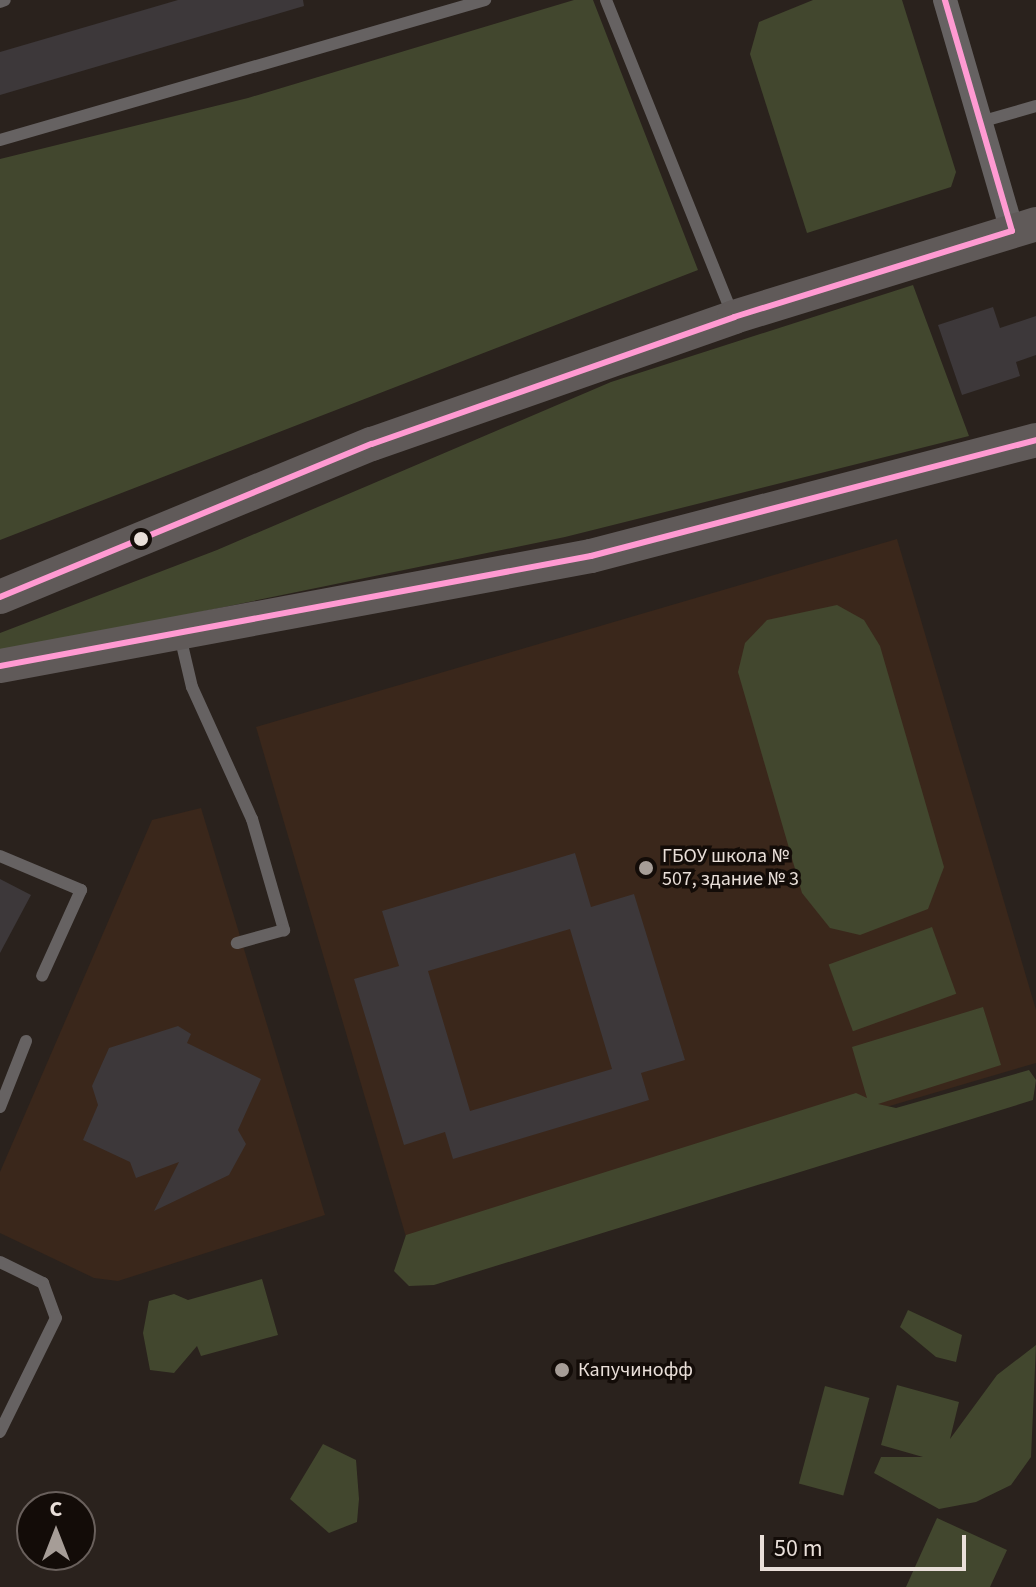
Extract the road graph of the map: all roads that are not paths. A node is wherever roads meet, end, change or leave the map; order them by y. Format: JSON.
{"nodes":[{"id":1,"x":485,"y":0,"type":"edge"},
{"id":2,"x":606,"y":0,"type":"edge"},
{"id":3,"x":945,"y":0,"type":"edge"},
{"id":4,"x":1036,"y":106,"type":"edge"},
{"id":5,"x":980,"y":122,"type":"junction"},
{"id":6,"x":0,"y":140,"type":"edge"},
{"id":7,"x":1024,"y":228,"type":"edge"},
{"id":8,"x":734,"y":317,"type":"junction"},
{"id":9,"x":1036,"y":440,"type":"edge"},
{"id":10,"x":0,"y":597,"type":"edge"},
{"id":11,"x":179,"y":632,"type":"junction"},
{"id":12,"x":0,"y":666,"type":"edge"},
{"id":13,"x":0,"y":856,"type":"edge"},
{"id":14,"x":237,"y":943,"type":"dead end"},
{"id":15,"x":42,"y":976,"type":"dead end"},
{"id":16,"x":26,"y":1041,"type":"dead end"},
{"id":17,"x":1,"y":1101,"type":"edge"},
{"id":18,"x":0,"y":1262,"type":"edge"},
{"id":19,"x":0,"y":1432,"type":"edge"}],
"edges":[{"from":1,"to":6,"type":"lane"},
{"from":2,"to":8,"type":"lane"},
{"from":3,"to":5,"type":"street"},
{"from":4,"to":5,"type":"lane"},
{"from":5,"to":7,"type":"street"},
{"from":7,"to":8,"type":"main road"},
{"from":8,"to":10,"type":"main road"},
{"from":9,"to":11,"type":"main road"},
{"from":11,"to":12,"type":"main road"},
{"from":11,"to":14,"type":"lane"},
{"from":13,"to":15,"type":"lane"},
{"from":16,"to":17,"type":"lane"},
{"from":18,"to":19,"type":"lane"}]}
